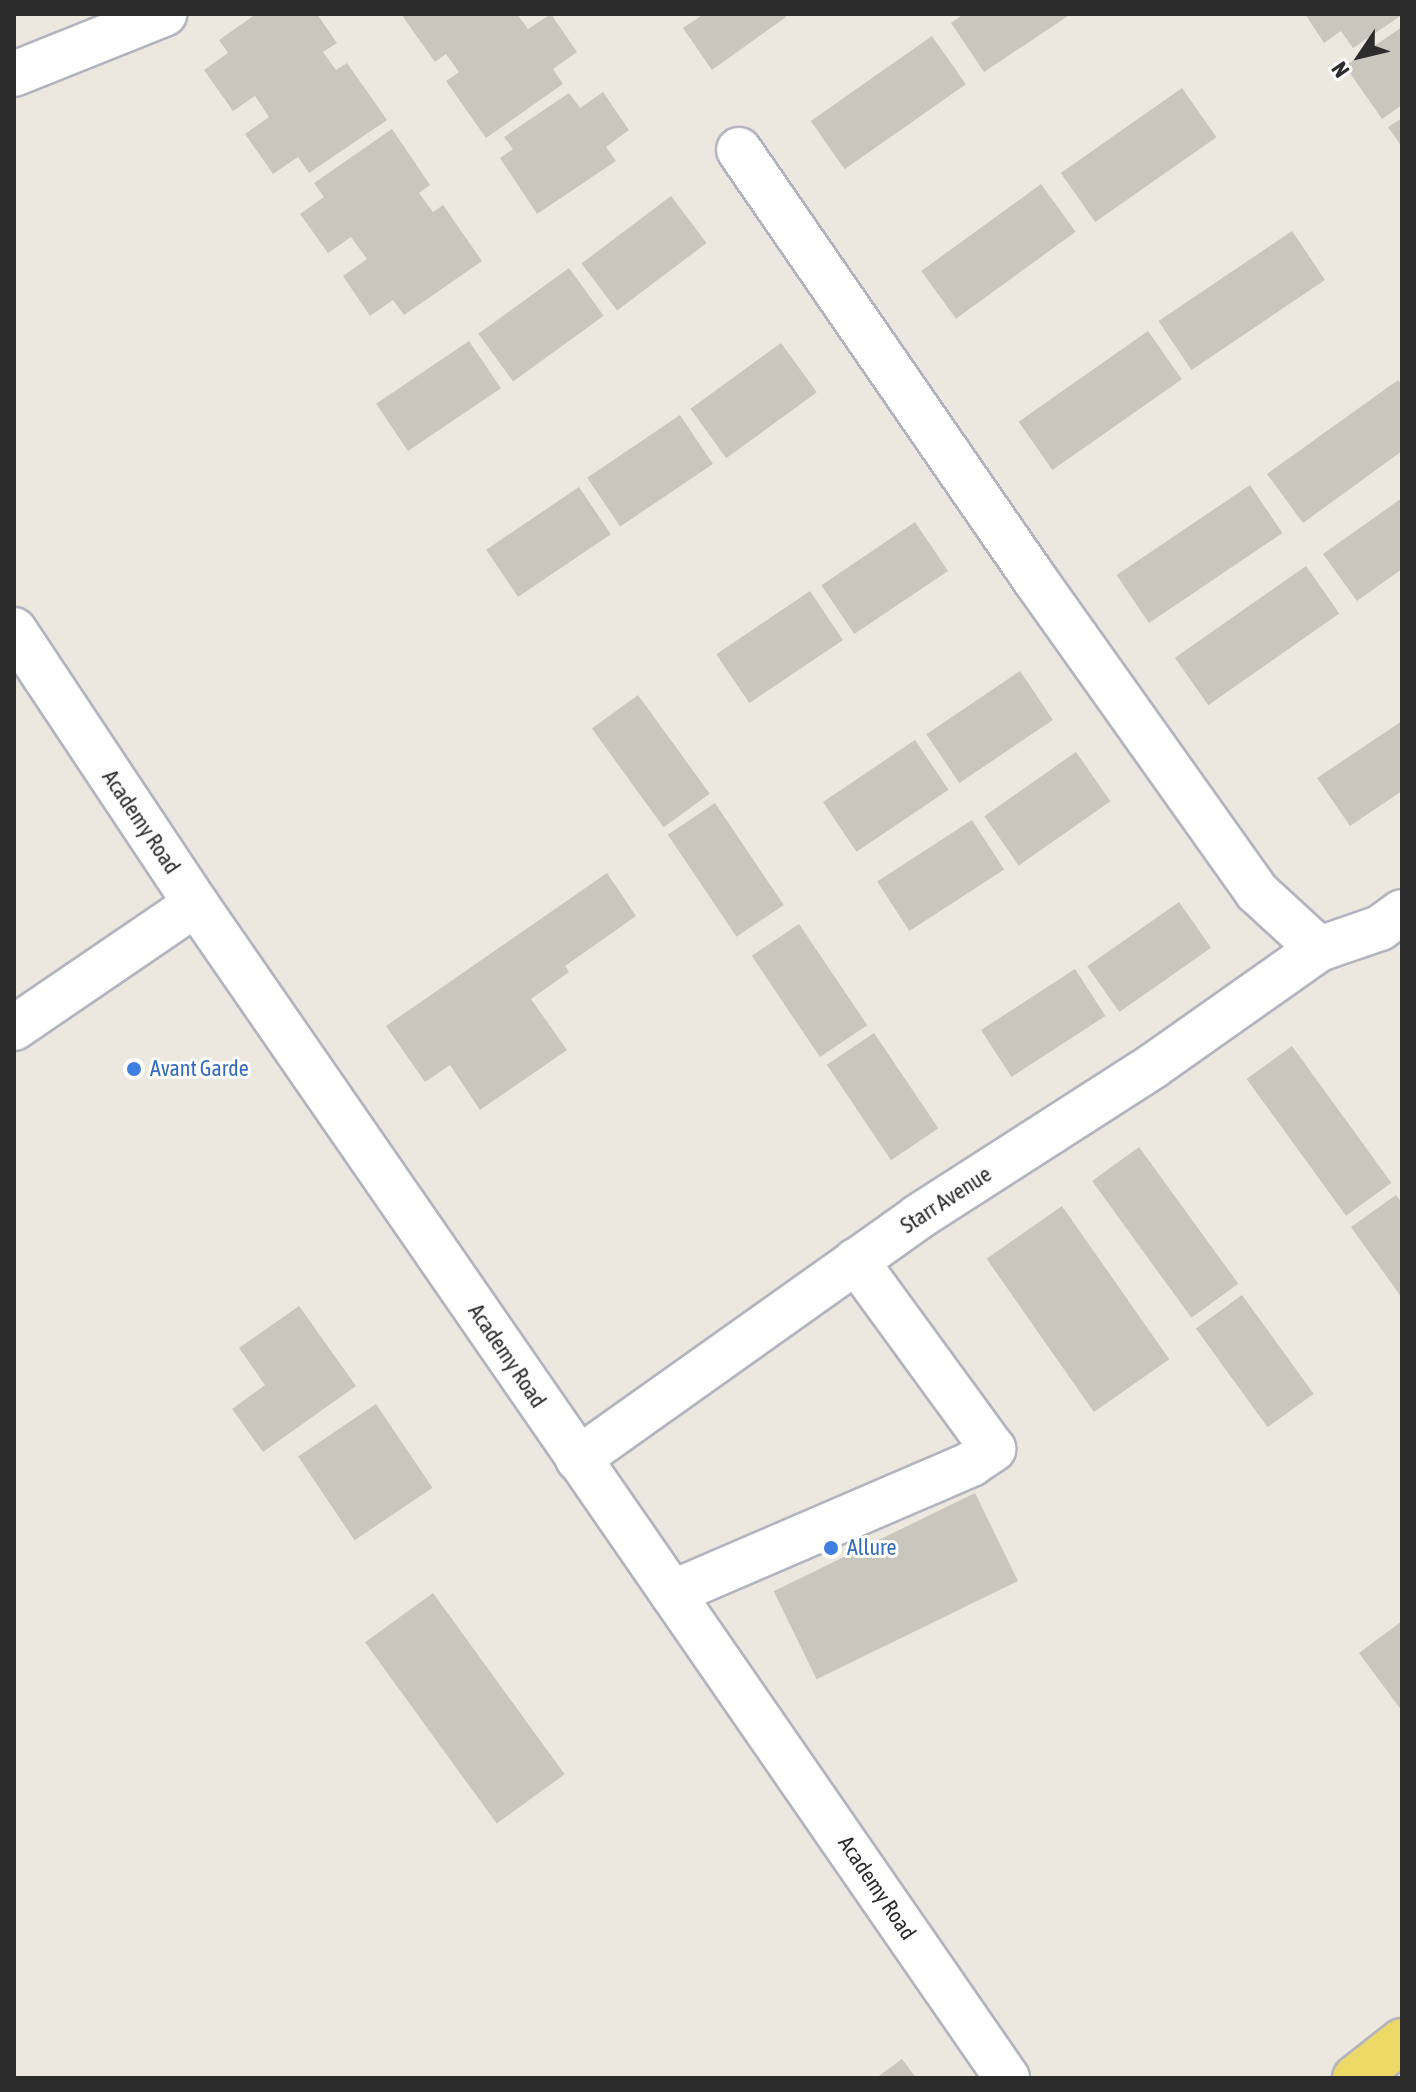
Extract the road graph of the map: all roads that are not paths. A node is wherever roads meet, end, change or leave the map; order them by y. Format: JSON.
{"nodes":[{"id":1,"x":164,"y":14,"type":"edge"},
{"id":2,"x":14,"y":74,"type":"edge"},
{"id":3,"x":739,"y":150,"type":"dead end"},
{"id":4,"x":14,"y":630,"type":"edge"},
{"id":5,"x":196,"y":904,"type":"junction"},
{"id":6,"x":1402,"y":912,"type":"edge"},
{"id":7,"x":1319,"y":949,"type":"junction"},
{"id":8,"x":14,"y":1028,"type":"edge"},
{"id":9,"x":856,"y":1261,"type":"junction"},
{"id":10,"x":578,"y":1459,"type":"junction"},
{"id":11,"x":672,"y":1593,"type":"junction"},
{"id":12,"x":1402,"y":2041,"type":"edge"},
{"id":13,"x":1007,"y":2078,"type":"edge"},
{"id":14,"x":1355,"y":2078,"type":"edge"}],
"edges":[{"from":1,"to":2,"type":"street"},
{"from":3,"to":7,"type":"street"},
{"from":4,"to":5,"type":"street","name":"Academy Road"},
{"from":5,"to":8,"type":"street"},
{"from":5,"to":10,"type":"street","name":"Academy Road"},
{"from":6,"to":7,"type":"street","name":"Starr Avenue"},
{"from":7,"to":9,"type":"street","name":"Starr Avenue"},
{"from":9,"to":10,"type":"street","name":"Starr Avenue"},
{"from":9,"to":11,"type":"street"},
{"from":10,"to":11,"type":"street","name":"Academy Road"},
{"from":11,"to":13,"type":"street","name":"Academy Road"},
{"from":12,"to":14,"type":"main road"}]}
